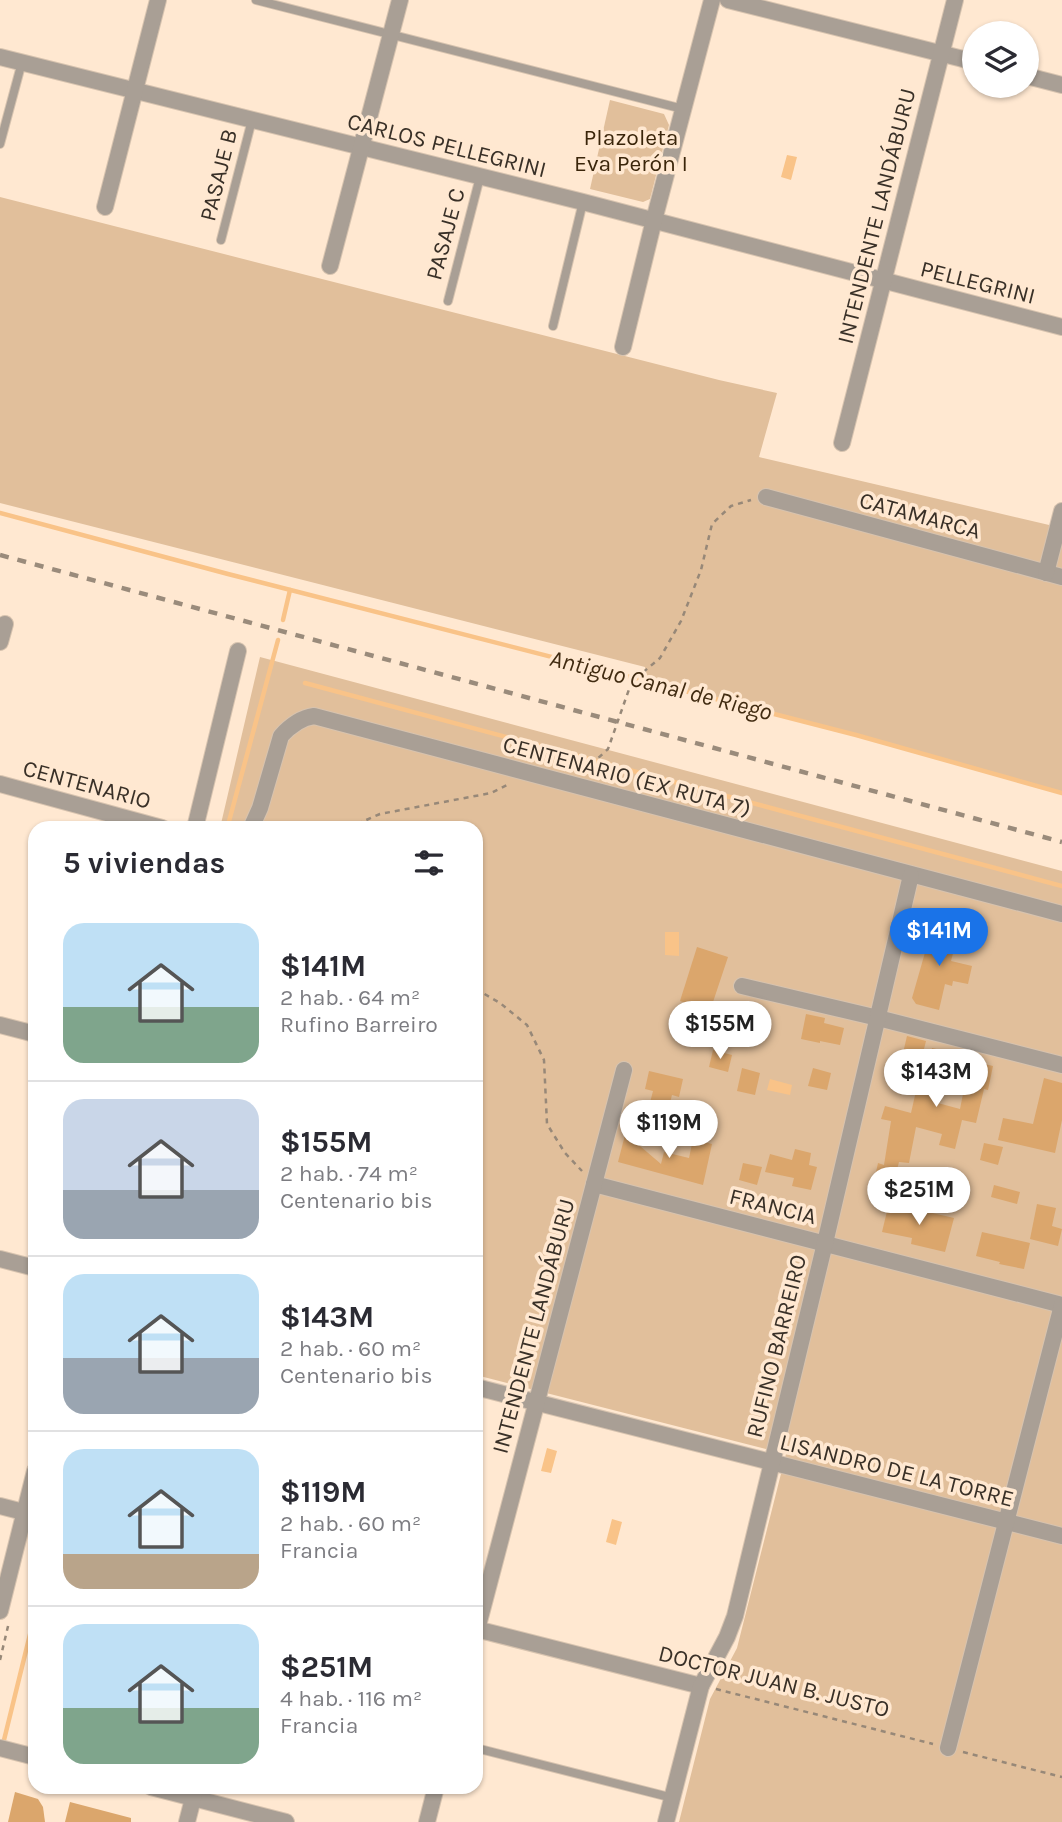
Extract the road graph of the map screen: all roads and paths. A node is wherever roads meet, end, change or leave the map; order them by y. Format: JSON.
{"nodes":[{"id":1,"x":158,"y":0,"type":"edge"},
{"id":2,"x":256,"y":0,"type":"edge"},
{"id":3,"x":400,"y":0,"type":"edge"},
{"id":4,"x":712,"y":0,"type":"edge"},
{"id":5,"x":728,"y":0,"type":"edge"},
{"id":6,"x":955,"y":0,"type":"edge"},
{"id":7,"x":391,"y":34,"type":"junction"},
{"id":8,"x":942,"y":53,"type":"junction"},
{"id":9,"x":0,"y":57,"type":"edge"},
{"id":10,"x":962,"y":58,"type":"edge"},
{"id":11,"x":22,"y":62,"type":"junction"},
{"id":12,"x":1039,"y":79,"type":"edge"},
{"id":13,"x":1062,"y":85,"type":"edge"},
{"id":14,"x":135,"y":90,"type":"junction"},
{"id":15,"x":683,"y":109,"type":"junction"},
{"id":16,"x":252,"y":120,"type":"junction"},
{"id":17,"x":0,"y":144,"type":"edge"},
{"id":18,"x":361,"y":148,"type":"junction"},
{"id":19,"x":480,"y":177,"type":"junction"},
{"id":20,"x":583,"y":202,"type":"junction"},
{"id":21,"x":105,"y":207,"type":"dead end"},
{"id":22,"x":654,"y":220,"type":"junction"},
{"id":23,"x":221,"y":240,"type":"dead end"},
{"id":24,"x":330,"y":266,"type":"dead end"},
{"id":25,"x":883,"y":281,"type":"junction"},
{"id":26,"x":448,"y":301,"type":"dead end"},
{"id":27,"x":553,"y":326,"type":"dead end"},
{"id":28,"x":1062,"y":327,"type":"edge"},
{"id":29,"x":623,"y":347,"type":"dead end"},
{"id":30,"x":842,"y":443,"type":"dead end"},
{"id":31,"x":766,"y":497,"type":"joint"},
{"id":32,"x":1062,"y":511,"type":"edge"},
{"id":33,"x":1054,"y":575,"type":"edge"},
{"id":34,"x":5,"y":624,"type":"dead end"},
{"id":35,"x":0,"y":642,"type":"edge"},
{"id":36,"x":238,"y":651,"type":"dead end"},
{"id":37,"x":556,"y":764,"type":"dead end"},
{"id":38,"x":530,"y":773,"type":"junction"},
{"id":39,"x":0,"y":784,"type":"edge"},
{"id":40,"x":136,"y":821,"type":"edge"},
{"id":41,"x":197,"y":821,"type":"edge"},
{"id":42,"x":254,"y":821,"type":"edge"},
{"id":43,"x":364,"y":821,"type":"edge"},
{"id":44,"x":911,"y":875,"type":"junction"},
{"id":45,"x":1062,"y":914,"type":"edge"},
{"id":46,"x":742,"y":986,"type":"dead end"},
{"id":47,"x":483,"y":993,"type":"edge"},
{"id":48,"x":878,"y":1018,"type":"junction"},
{"id":49,"x":0,"y":1025,"type":"edge"},
{"id":50,"x":28,"y":1032,"type":"edge"},
{"id":51,"x":1062,"y":1065,"type":"edge"},
{"id":52,"x":624,"y":1070,"type":"dead end"},
{"id":53,"x":594,"y":1184,"type":"junction"},
{"id":54,"x":825,"y":1243,"type":"junction"},
{"id":55,"x":0,"y":1259,"type":"edge"},
{"id":56,"x":28,"y":1266,"type":"edge"},
{"id":57,"x":1062,"y":1305,"type":"edge"},
{"id":58,"x":483,"y":1389,"type":"edge"},
{"id":59,"x":537,"y":1402,"type":"junction"},
{"id":60,"x":771,"y":1462,"type":"junction"},
{"id":61,"x":0,"y":1506,"type":"edge"},
{"id":62,"x":28,"y":1513,"type":"edge"},
{"id":63,"x":28,"y":1520,"type":"edge"},
{"id":64,"x":1006,"y":1521,"type":"junction"},
{"id":65,"x":1062,"y":1536,"type":"edge"},
{"id":66,"x":483,"y":1604,"type":"edge"},
{"id":67,"x":0,"y":1611,"type":"edge"},
{"id":68,"x":483,"y":1632,"type":"edge"},
{"id":69,"x":701,"y":1686,"type":"junction"},
{"id":70,"x":1,"y":1748,"type":"edge"},
{"id":71,"x":948,"y":1748,"type":"junction"},
{"id":72,"x":483,"y":1750,"type":"edge"},
{"id":73,"x":28,"y":1755,"type":"edge"},
{"id":74,"x":1062,"y":1777,"type":"edge"},
{"id":75,"x":194,"y":1794,"type":"edge"},
{"id":76,"x":200,"y":1794,"type":"edge"},
{"id":77,"x":434,"y":1794,"type":"edge"},
{"id":78,"x":673,"y":1798,"type":"junction"},
{"id":79,"x":187,"y":1822,"type":"edge"},
{"id":80,"x":286,"y":1822,"type":"edge"},
{"id":81,"x":427,"y":1822,"type":"edge"},
{"id":82,"x":666,"y":1822,"type":"edge"}],
"edges":[{"from":1,"to":14,"type":"street"},
{"from":2,"to":7,"type":"lane"},
{"from":3,"to":7,"type":"street"},
{"from":4,"to":15,"type":"street"},
{"from":5,"to":8,"type":"street"},
{"from":6,"to":8,"type":"street","name":"INTENDENTE LANDÁBURU"},
{"from":7,"to":15,"type":"lane"},
{"from":7,"to":18,"type":"street"},
{"from":8,"to":10,"type":"street"},
{"from":8,"to":25,"type":"street","name":"INTENDENTE LANDÁBURU"},
{"from":9,"to":11,"type":"street","name":"CARLOS PELLEGRINI"},
{"from":11,"to":14,"type":"street","name":"CARLOS PELLEGRINI"},
{"from":11,"to":17,"type":"lane"},
{"from":12,"to":13,"type":"street"},
{"from":14,"to":16,"type":"street","name":"CARLOS PELLEGRINI"},
{"from":14,"to":21,"type":"street"},
{"from":15,"to":22,"type":"street"},
{"from":16,"to":18,"type":"street","name":"CARLOS PELLEGRINI"},
{"from":16,"to":23,"type":"lane","name":"PASAJE B"},
{"from":18,"to":19,"type":"street","name":"CARLOS PELLEGRINI"},
{"from":18,"to":24,"type":"street"},
{"from":19,"to":20,"type":"street","name":"CARLOS PELLEGRINI"},
{"from":19,"to":26,"type":"lane","name":"PASAJE C"},
{"from":20,"to":22,"type":"street","name":"CARLOS PELLEGRINI"},
{"from":20,"to":27,"type":"lane"},
{"from":22,"to":25,"type":"street","name":"CARLOS PELLEGRINI"},
{"from":22,"to":29,"type":"street"},
{"from":25,"to":28,"type":"street","name":"PELLEGRINI"},
{"from":25,"to":30,"type":"street","name":"INTENDENTE LANDÁBURU"},
{"from":31,"to":33,"type":"street","name":"CATAMARCA"},
{"from":31,"to":37,"type":"path"},
{"from":32,"to":33,"type":"street"},
{"from":34,"to":35,"type":"street"},
{"from":36,"to":41,"type":"street"},
{"from":38,"to":42,"type":"street","name":"CENTENARIO (EX RUTA 7)"},
{"from":38,"to":43,"type":"path"},
{"from":38,"to":44,"type":"street","name":"CENTENARIO (EX RUTA 7)"},
{"from":39,"to":40,"type":"street","name":"CENTENARIO"},
{"from":44,"to":45,"type":"street","name":"CENTENARIO (EX RUTA 7)"},
{"from":44,"to":48,"type":"street","name":"RUFINO BARREIRO"},
{"from":46,"to":48,"type":"street"},
{"from":47,"to":53,"type":"path"},
{"from":48,"to":51,"type":"street"},
{"from":48,"to":54,"type":"street","name":"RUFINO BARREIRO"},
{"from":49,"to":50,"type":"street"},
{"from":52,"to":53,"type":"street","name":"INTENDENTE LANDÁBURU"},
{"from":53,"to":54,"type":"street","name":"FRANCIA"},
{"from":53,"to":59,"type":"street","name":"INTENDENTE LANDÁBURU"},
{"from":54,"to":57,"type":"street","name":"FRANCIA"},
{"from":54,"to":60,"type":"street","name":"RUFINO BARREIRO"},
{"from":55,"to":56,"type":"street"},
{"from":57,"to":64,"type":"street"},
{"from":58,"to":59,"type":"street","name":"LISANDRO DE LA TORRE"},
{"from":59,"to":60,"type":"street","name":"LISANDRO DE LA TORRE"},
{"from":59,"to":66,"type":"street","name":"INTENDENTE LANDÁBURU"},
{"from":60,"to":64,"type":"street","name":"LISANDRO DE LA TORRE"},
{"from":60,"to":69,"type":"street","name":"RUFINO BARREIRO"},
{"from":61,"to":62,"type":"street"},
{"from":63,"to":67,"type":"street"},
{"from":64,"to":65,"type":"street","name":"LISANDRO DE LA TORRE"},
{"from":64,"to":71,"type":"street"},
{"from":68,"to":69,"type":"street","name":"DOCTOR JUAN B. JUSTO"},
{"from":69,"to":71,"type":"path","name":"DOCTOR JUAN B. JUSTO"},
{"from":69,"to":78,"type":"street","name":"RUFINO BARREIRO"},
{"from":70,"to":73,"type":"street"},
{"from":71,"to":74,"type":"path","name":"DOCTOR JUAN B. JUSTO"},
{"from":72,"to":78,"type":"lane"},
{"from":75,"to":79,"type":"street"},
{"from":76,"to":80,"type":"street"},
{"from":77,"to":81,"type":"street"},
{"from":78,"to":82,"type":"street","name":"RUFINO BARREIRO"}]}
